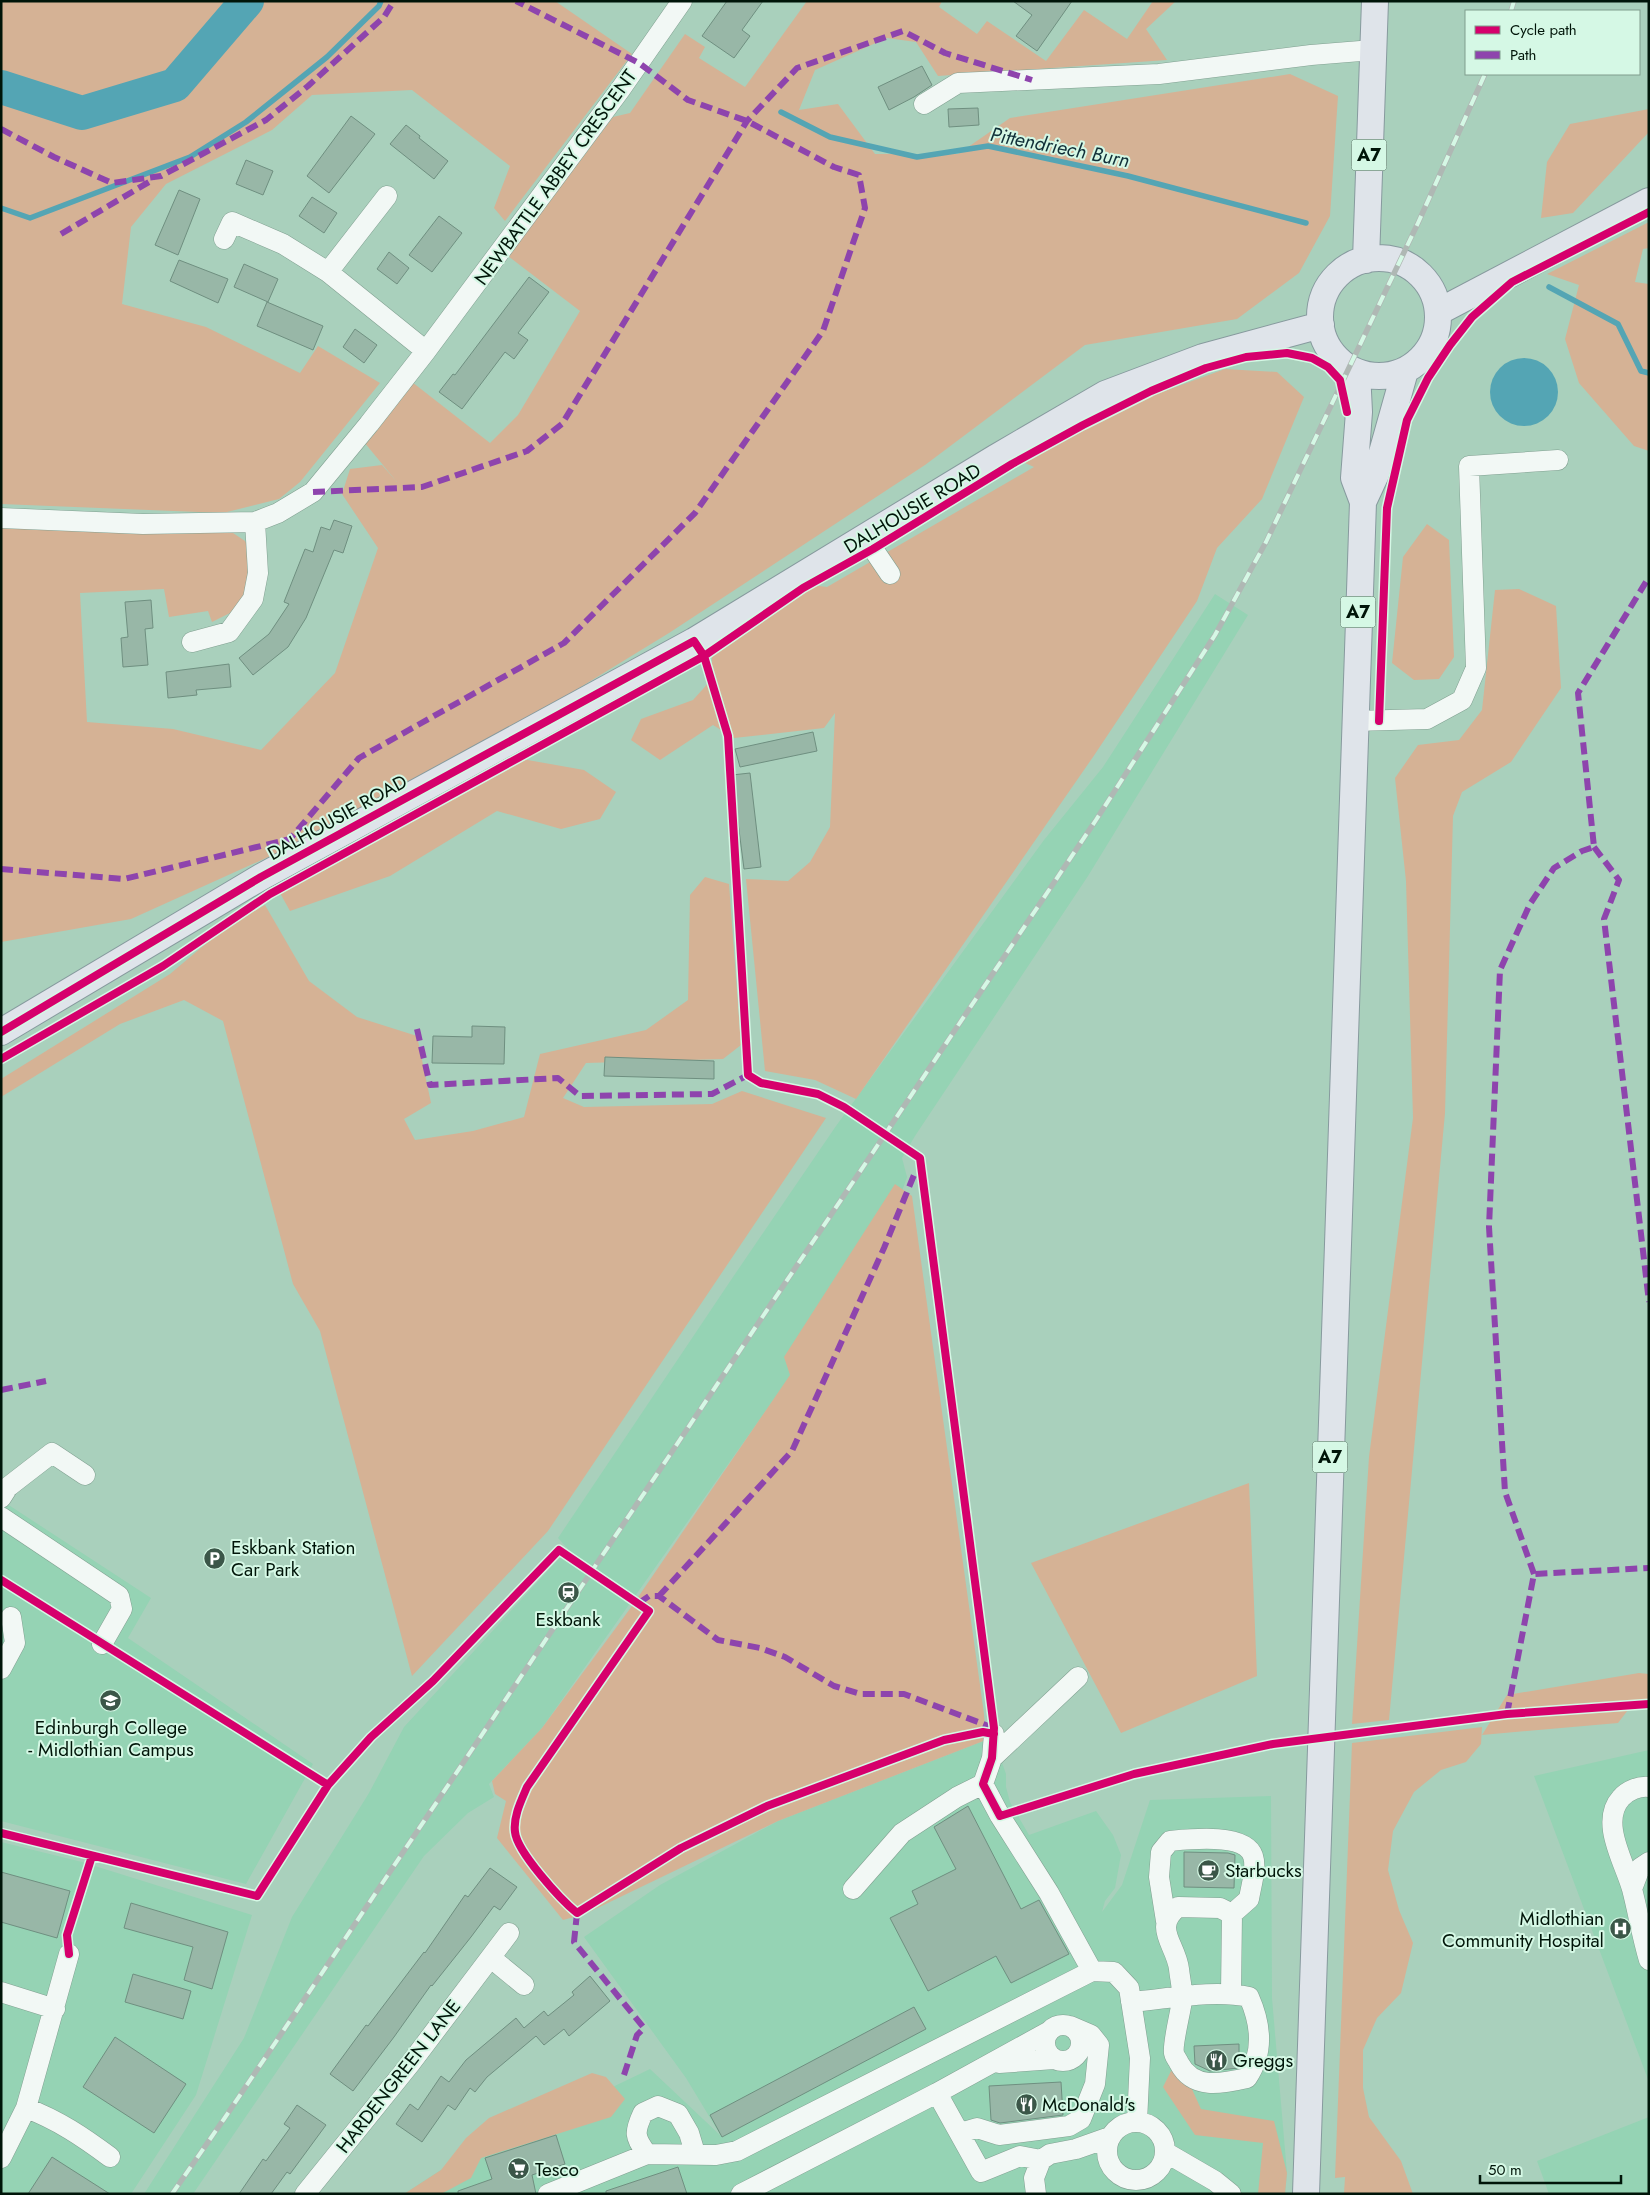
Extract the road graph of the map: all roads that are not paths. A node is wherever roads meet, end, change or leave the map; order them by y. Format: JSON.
{"nodes":[{"id":1,"x":682,"y":1,"type":"edge"},
{"id":2,"x":1375,"y":1,"type":"edge"},
{"id":3,"x":1373,"y":50,"type":"junction"},
{"id":4,"x":924,"y":104,"type":"dead end"},
{"id":5,"x":387,"y":196,"type":"dead end"},
{"id":6,"x":1649,"y":201,"type":"edge"},
{"id":7,"x":224,"y":240,"type":"dead end"},
{"id":8,"x":1366,"y":260,"type":"junction"},
{"id":9,"x":328,"y":272,"type":"junction"},
{"id":10,"x":1438,"y":312,"type":"junction"},
{"id":11,"x":1321,"y":325,"type":"junction"},
{"id":12,"x":426,"y":351,"type":"junction"},
{"id":13,"x":1405,"y":371,"type":"junction"},
{"id":14,"x":1358,"y":372,"type":"junction"},
{"id":15,"x":1558,"y":460,"type":"dead end"},
{"id":16,"x":1363,"y":502,"type":"junction"},
{"id":17,"x":1,"y":518,"type":"edge"},
{"id":18,"x":256,"y":522,"type":"junction"},
{"id":19,"x":865,"y":537,"type":"junction"},
{"id":20,"x":890,"y":574,"type":"dead end"},
{"id":21,"x":192,"y":642,"type":"dead end"},
{"id":22,"x":1354,"y":721,"type":"junction"},
{"id":23,"x":1,"y":1032,"type":"edge"},
{"id":24,"x":86,"y":1475,"type":"dead end"},
{"id":25,"x":1,"y":1498,"type":"edge"},
{"id":26,"x":1,"y":1517,"type":"edge"},
{"id":27,"x":11,"y":1617,"type":"dead end"},
{"id":28,"x":102,"y":1644,"type":"dead end"},
{"id":29,"x":1,"y":1668,"type":"edge"},
{"id":30,"x":1078,"y":1677,"type":"dead end"},
{"id":31,"x":994,"y":1734,"type":"dead end"},
{"id":32,"x":992,"y":1758,"type":"junction"},
{"id":33,"x":983,"y":1784,"type":"junction"},
{"id":34,"x":1649,"y":1787,"type":"edge"},
{"id":35,"x":1649,"y":1862,"type":"edge"},
{"id":36,"x":853,"y":1889,"type":"dead end"},
{"id":37,"x":1632,"y":1889,"type":"junction"},
{"id":38,"x":1232,"y":1914,"type":"junction"},
{"id":39,"x":1166,"y":1921,"type":"junction"},
{"id":40,"x":1645,"y":1928,"type":"edge"},
{"id":41,"x":509,"y":1934,"type":"dead end"},
{"id":42,"x":69,"y":1954,"type":"dead end"},
{"id":43,"x":491,"y":1958,"type":"junction"},
{"id":44,"x":1649,"y":1960,"type":"edge"},
{"id":45,"x":1092,"y":1971,"type":"junction"},
{"id":46,"x":524,"y":1985,"type":"dead end"},
{"id":47,"x":1,"y":1992,"type":"edge"},
{"id":48,"x":1231,"y":1993,"type":"junction"},
{"id":49,"x":1182,"y":1997,"type":"junction"},
{"id":50,"x":1131,"y":2002,"type":"junction"},
{"id":51,"x":55,"y":2009,"type":"junction"},
{"id":52,"x":1070,"y":2026,"type":"junction"},
{"id":53,"x":1048,"y":2032,"type":"junction"},
{"id":54,"x":1054,"y":2059,"type":"junction"},
{"id":55,"x":990,"y":2064,"type":"junction"},
{"id":56,"x":937,"y":2093,"type":"junction"},
{"id":57,"x":26,"y":2108,"type":"junction"},
{"id":58,"x":1137,"y":2122,"type":"junction"},
{"id":59,"x":960,"y":2134,"type":"junction"},
{"id":60,"x":1110,"y":2137,"type":"junction"},
{"id":61,"x":1165,"y":2152,"type":"junction"},
{"id":62,"x":695,"y":2153,"type":"junction"},
{"id":63,"x":647,"y":2154,"type":"junction"},
{"id":64,"x":110,"y":2157,"type":"dead end"},
{"id":65,"x":1,"y":2158,"type":"edge"},
{"id":66,"x":1041,"y":2160,"type":"junction"},
{"id":67,"x":1128,"y":2187,"type":"edge"},
{"id":68,"x":1216,"y":2188,"type":"edge"},
{"id":69,"x":305,"y":2194,"type":"edge"},
{"id":70,"x":548,"y":2194,"type":"edge"},
{"id":71,"x":741,"y":2194,"type":"edge"},
{"id":72,"x":1036,"y":2194,"type":"edge"},
{"id":73,"x":1231,"y":2194,"type":"edge"},
{"id":74,"x":1306,"y":2194,"type":"edge"}],
"edges":[{"from":1,"to":12,"type":"street","name":"NEWBATTLE ABBEY CRESCENT"},
{"from":2,"to":3,"type":"main road","number":"A7"},
{"from":3,"to":4,"type":"street"},
{"from":3,"to":8,"type":"main road","number":"A7"},
{"from":5,"to":9,"type":"street"},
{"from":6,"to":10,"type":"main road"},
{"from":7,"to":9,"type":"street"},
{"from":8,"to":10,"type":"main road"},
{"from":8,"to":11,"type":"main road"},
{"from":9,"to":12,"type":"street"},
{"from":10,"to":13,"type":"main road"},
{"from":11,"to":14,"type":"main road"},
{"from":11,"to":19,"type":"main road","name":"DALHOUSIE ROAD"},
{"from":12,"to":18,"type":"street","name":"NEWBATTLE ABBEY CRESCENT"},
{"from":13,"to":14,"type":"main road"},
{"from":13,"to":16,"type":"main road","number":"A7"},
{"from":14,"to":16,"type":"main road","number":"A7"},
{"from":15,"to":22,"type":"street"},
{"from":16,"to":22,"type":"main road","number":"A7"},
{"from":17,"to":18,"type":"street","name":"NEWBATTLE ABBEY CRESCENT"},
{"from":18,"to":21,"type":"street"},
{"from":19,"to":20,"type":"street"},
{"from":19,"to":23,"type":"main road","name":"DALHOUSIE ROAD"},
{"from":22,"to":74,"type":"main road","number":"A7"},
{"from":24,"to":25,"type":"street"},
{"from":26,"to":28,"type":"street"},
{"from":27,"to":29,"type":"street"},
{"from":30,"to":32,"type":"street"},
{"from":31,"to":32,"type":"street"},
{"from":32,"to":33,"type":"street"},
{"from":33,"to":36,"type":"street"},
{"from":33,"to":45,"type":"street"},
{"from":34,"to":37,"type":"street"},
{"from":35,"to":37,"type":"street"},
{"from":37,"to":40,"type":"street"},
{"from":38,"to":39,"type":"street"},
{"from":38,"to":39,"type":"street"},
{"from":38,"to":48,"type":"street"},
{"from":39,"to":49,"type":"street"},
{"from":40,"to":44,"type":"street"},
{"from":41,"to":43,"type":"street","name":"HARDENGREEN LANE"},
{"from":42,"to":51,"type":"street"},
{"from":43,"to":46,"type":"street"},
{"from":43,"to":69,"type":"street","name":"HARDENGREEN LANE"},
{"from":45,"to":50,"type":"street"},
{"from":45,"to":62,"type":"street"},
{"from":47,"to":51,"type":"street"},
{"from":48,"to":49,"type":"street"},
{"from":48,"to":49,"type":"street"},
{"from":49,"to":50,"type":"street"},
{"from":50,"to":58,"type":"street"},
{"from":51,"to":57,"type":"street"},
{"from":52,"to":53,"type":"street"},
{"from":52,"to":54,"type":"street"},
{"from":52,"to":59,"type":"street"},
{"from":53,"to":54,"type":"street"},
{"from":53,"to":55,"type":"street"},
{"from":54,"to":55,"type":"street"},
{"from":55,"to":56,"type":"street"},
{"from":56,"to":59,"type":"street"},
{"from":56,"to":71,"type":"street"},
{"from":57,"to":64,"type":"street"},
{"from":57,"to":65,"type":"street"},
{"from":58,"to":60,"type":"street"},
{"from":58,"to":61,"type":"street"},
{"from":59,"to":66,"type":"street"},
{"from":60,"to":66,"type":"street"},
{"from":60,"to":67,"type":"street"},
{"from":61,"to":67,"type":"street"},
{"from":61,"to":68,"type":"street"},
{"from":62,"to":63,"type":"street"},
{"from":62,"to":63,"type":"street"},
{"from":63,"to":70,"type":"street"},
{"from":66,"to":72,"type":"street"},
{"from":68,"to":73,"type":"street"}]}
